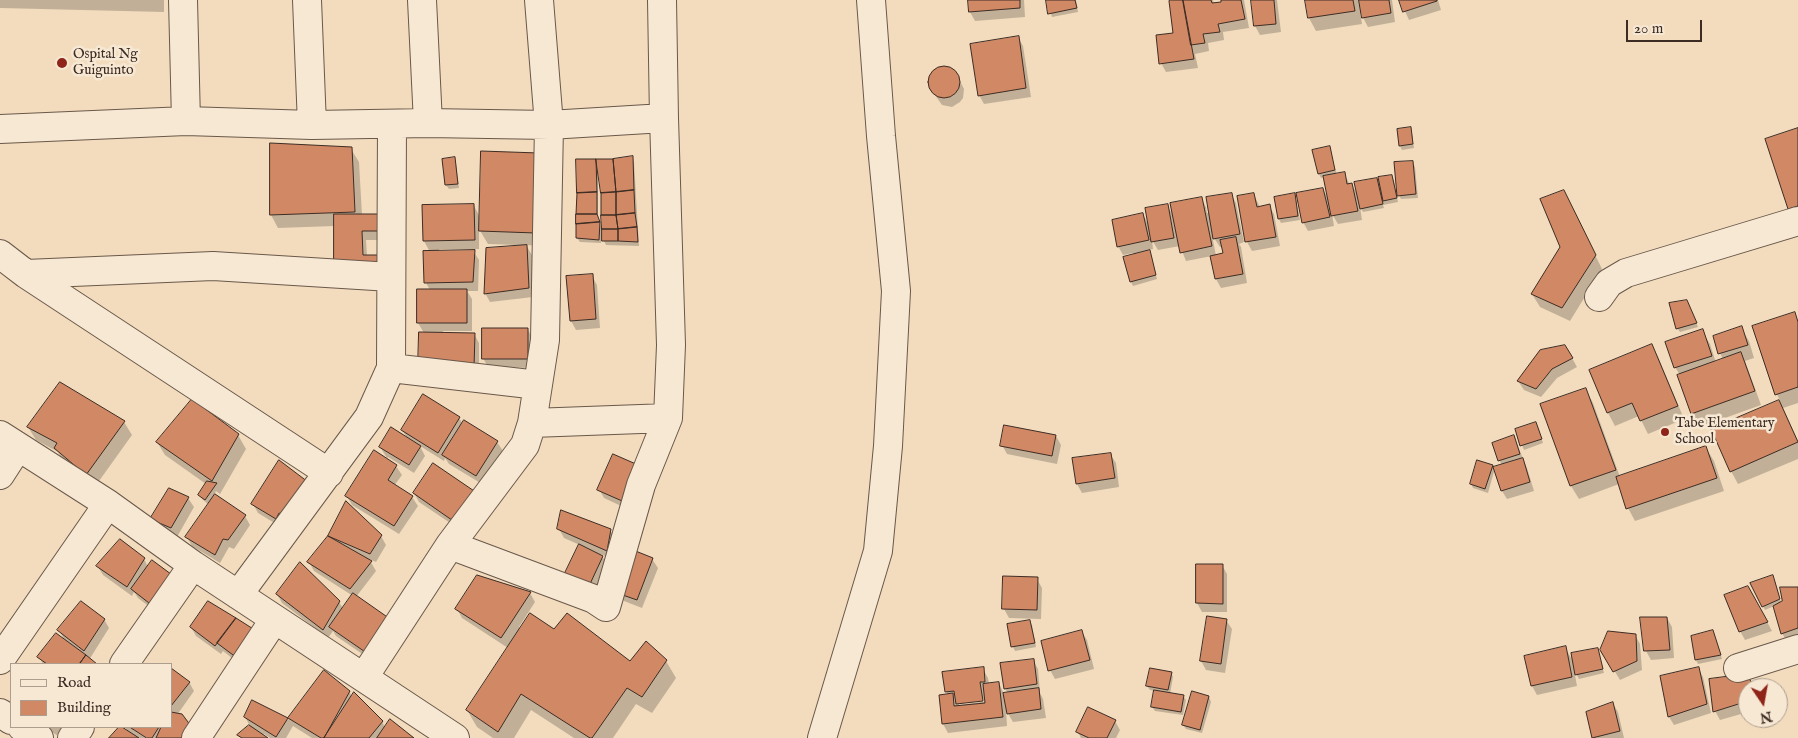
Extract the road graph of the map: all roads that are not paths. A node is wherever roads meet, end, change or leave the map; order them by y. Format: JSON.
{"nodes":[{"id":1,"x":182,"y":0,"type":"edge"},
{"id":2,"x":307,"y":0,"type":"edge"},
{"id":3,"x":422,"y":0,"type":"edge"},
{"id":4,"x":539,"y":0,"type":"edge"},
{"id":5,"x":662,"y":0,"type":"edge"},
{"id":6,"x":871,"y":0,"type":"edge"},
{"id":7,"x":664,"y":118,"type":"junction"},
{"id":8,"x":186,"y":121,"type":"junction"},
{"id":9,"x":428,"y":123,"type":"junction"},
{"id":10,"x":392,"y":124,"type":"junction"},
{"id":11,"x":312,"y":125,"type":"junction"},
{"id":12,"x":549,"y":125,"type":"junction"},
{"id":13,"x":0,"y":129,"type":"edge"},
{"id":14,"x":1798,"y":221,"type":"edge"},
{"id":15,"x":0,"y":254,"type":"edge"},
{"id":16,"x":26,"y":274,"type":"junction"},
{"id":17,"x":390,"y":277,"type":"junction"},
{"id":18,"x":1599,"y":297,"type":"dead end"},
{"id":19,"x":391,"y":368,"type":"junction"},
{"id":20,"x":538,"y":385,"type":"junction"},
{"id":21,"x":668,"y":418,"type":"junction"},
{"id":22,"x":532,"y":424,"type":"junction"},
{"id":23,"x":9,"y":441,"type":"edge"},
{"id":24,"x":329,"y":473,"type":"junction"},
{"id":25,"x":0,"y":475,"type":"edge"},
{"id":26,"x":108,"y":504,"type":"junction"},
{"id":27,"x":450,"y":546,"type":"junction"},
{"id":28,"x":193,"y":565,"type":"junction"},
{"id":29,"x":238,"y":595,"type":"junction"},
{"id":30,"x":274,"y":620,"type":"junction"},
{"id":31,"x":1798,"y":649,"type":"edge"},
{"id":32,"x":0,"y":660,"type":"edge"},
{"id":33,"x":125,"y":663,"type":"edge"},
{"id":34,"x":1738,"y":668,"type":"dead end"},
{"id":35,"x":364,"y":677,"type":"junction"},
{"id":36,"x":24,"y":728,"type":"edge"},
{"id":37,"x":208,"y":734,"type":"edge"},
{"id":38,"x":39,"y":738,"type":"edge"},
{"id":39,"x":455,"y":738,"type":"edge"},
{"id":40,"x":822,"y":738,"type":"edge"}],
"edges":[{"from":1,"to":8,"type":"street"},
{"from":2,"to":11,"type":"street"},
{"from":3,"to":9,"type":"street"},
{"from":4,"to":12,"type":"street"},
{"from":5,"to":7,"type":"street"},
{"from":6,"to":40,"type":"street"},
{"from":7,"to":12,"type":"street"},
{"from":7,"to":21,"type":"street"},
{"from":8,"to":11,"type":"street"},
{"from":8,"to":13,"type":"street"},
{"from":9,"to":10,"type":"street"},
{"from":9,"to":12,"type":"street"},
{"from":10,"to":11,"type":"street"},
{"from":10,"to":17,"type":"street"},
{"from":12,"to":20,"type":"street"},
{"from":14,"to":18,"type":"street"},
{"from":15,"to":16,"type":"street"},
{"from":16,"to":17,"type":"street"},
{"from":16,"to":24,"type":"street"},
{"from":17,"to":19,"type":"street"},
{"from":19,"to":20,"type":"street"},
{"from":19,"to":24,"type":"street"},
{"from":20,"to":22,"type":"street"},
{"from":21,"to":22,"type":"street"},
{"from":21,"to":27,"type":"street"},
{"from":22,"to":27,"type":"street"},
{"from":23,"to":25,"type":"street"},
{"from":23,"to":26,"type":"street"},
{"from":24,"to":29,"type":"street"},
{"from":26,"to":28,"type":"street"},
{"from":26,"to":32,"type":"street"},
{"from":27,"to":35,"type":"street"},
{"from":28,"to":29,"type":"street"},
{"from":28,"to":33,"type":"street"},
{"from":29,"to":30,"type":"street"},
{"from":30,"to":35,"type":"street"},
{"from":30,"to":37,"type":"street"},
{"from":31,"to":34,"type":"street"},
{"from":35,"to":39,"type":"street"},
{"from":36,"to":38,"type":"street"}]}
